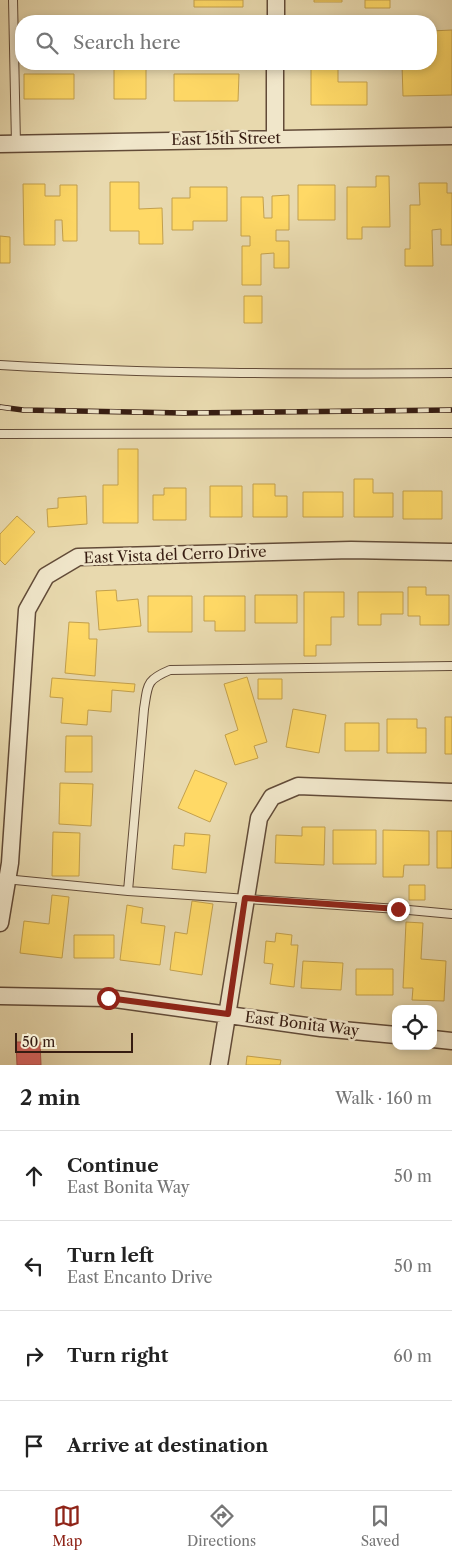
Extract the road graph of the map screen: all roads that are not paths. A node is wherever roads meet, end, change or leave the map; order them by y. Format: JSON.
{"nodes":[{"id":1,"x":13,"y":0,"type":"edge"},
{"id":2,"x":276,"y":0,"type":"edge"},
{"id":3,"x":276,"y":15,"type":"edge"},
{"id":4,"x":276,"y":70,"type":"edge"},
{"id":5,"x":452,"y":136,"type":"edge"},
{"id":6,"x":275,"y":138,"type":"junction"},
{"id":7,"x":8,"y":144,"type":"edge"},
{"id":8,"x":0,"y":365,"type":"edge"},
{"id":9,"x":452,"y":372,"type":"edge"},
{"id":10,"x":452,"y":433,"type":"edge"},
{"id":11,"x":0,"y":434,"type":"edge"},
{"id":12,"x":452,"y":552,"type":"edge"},
{"id":13,"x":452,"y":666,"type":"edge"},
{"id":14,"x":452,"y":792,"type":"edge"},
{"id":15,"x":4,"y":879,"type":"edge"},
{"id":16,"x":128,"y":891,"type":"junction"},
{"id":17,"x":245,"y":898,"type":"junction"},
{"id":18,"x":452,"y":914,"type":"edge"},
{"id":19,"x":0,"y":924,"type":"edge"},
{"id":20,"x":0,"y":996,"type":"edge"},
{"id":21,"x":228,"y":1014,"type":"junction"},
{"id":22,"x":392,"y":1035,"type":"edge"},
{"id":23,"x":437,"y":1039,"type":"edge"},
{"id":24,"x":452,"y":1041,"type":"edge"},
{"id":25,"x":219,"y":1065,"type":"edge"}],
"edges":[{"from":1,"to":7,"type":"lane"},
{"from":2,"to":3,"type":"street"},
{"from":4,"to":6,"type":"street"},
{"from":5,"to":6,"type":"street","name":"East 15th Street"},
{"from":6,"to":7,"type":"street","name":"East 15th Street"},
{"from":8,"to":9,"type":"lane"},
{"from":10,"to":11,"type":"lane"},
{"from":12,"to":15,"type":"street","name":"East Vista del Cerro Drive"},
{"from":13,"to":16,"type":"lane"},
{"from":14,"to":17,"type":"street"},
{"from":15,"to":16,"type":"lane"},
{"from":15,"to":19,"type":"street","name":"East Vista del Cerro Drive"},
{"from":16,"to":17,"type":"lane"},
{"from":17,"to":18,"type":"lane"},
{"from":17,"to":21,"type":"street"},
{"from":20,"to":21,"type":"street","name":"East Bonita Way"},
{"from":21,"to":22,"type":"street","name":"East Bonita Way"},
{"from":21,"to":25,"type":"street"},
{"from":23,"to":24,"type":"street"}]}
